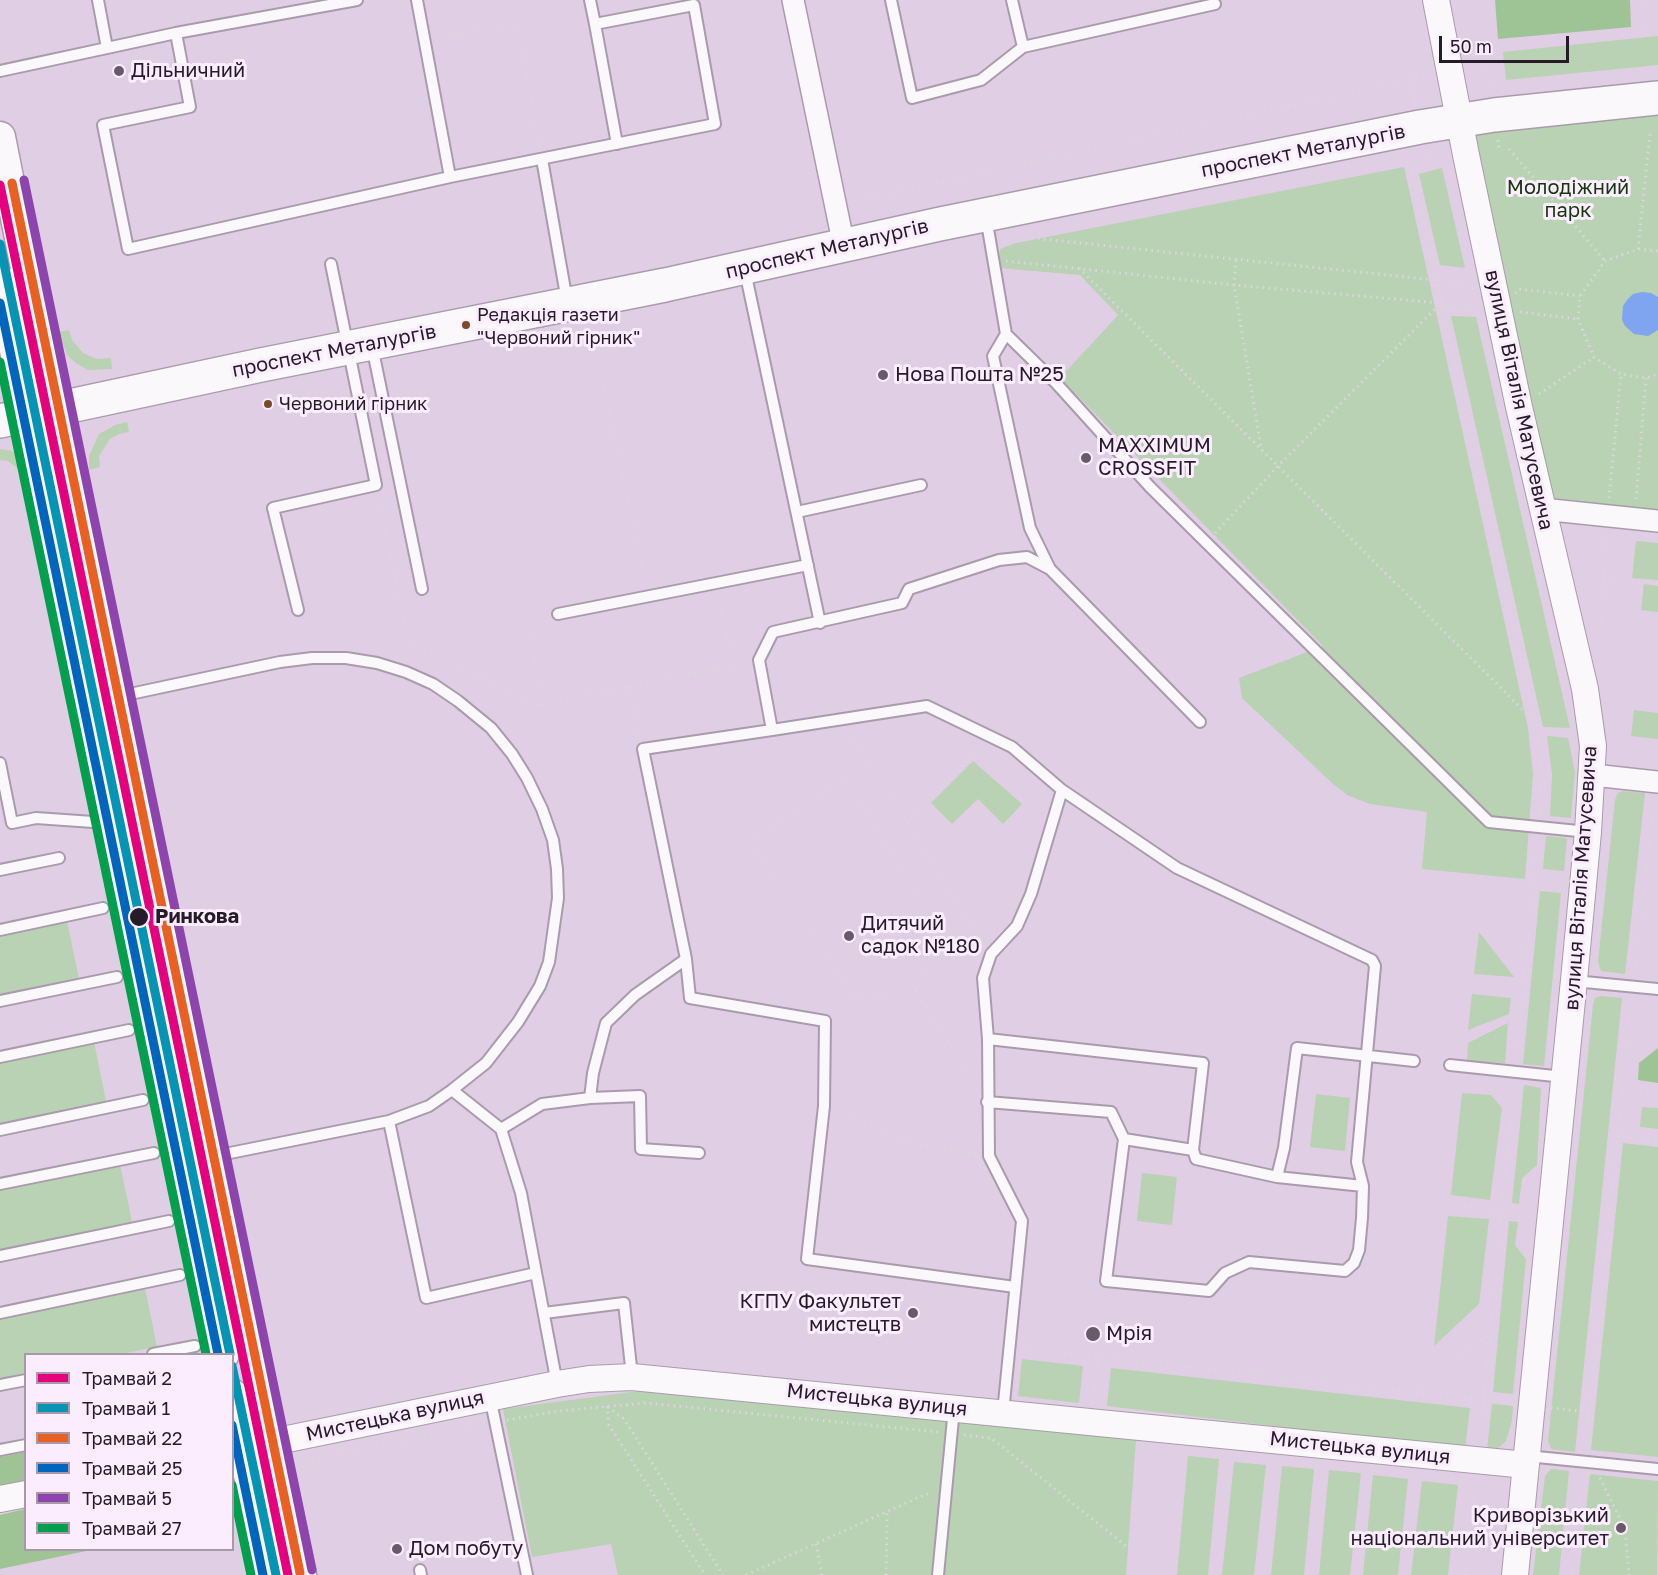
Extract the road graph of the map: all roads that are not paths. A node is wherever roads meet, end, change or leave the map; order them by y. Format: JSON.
{"nodes":[{"id":1,"x":98,"y":0,"type":"edge"},
{"id":2,"x":357,"y":0,"type":"edge"},
{"id":3,"x":417,"y":0,"type":"edge"},
{"id":4,"x":590,"y":0,"type":"edge"},
{"id":5,"x":793,"y":0,"type":"edge"},
{"id":6,"x":891,"y":0,"type":"edge"},
{"id":7,"x":1012,"y":0,"type":"edge"},
{"id":8,"x":1436,"y":0,"type":"edge"},
{"id":9,"x":1215,"y":4,"type":"dead end"},
{"id":10,"x":595,"y":24,"type":"junction"},
{"id":11,"x":176,"y":33,"type":"junction"},
{"id":12,"x":1023,"y":47,"type":"junction"},
{"id":13,"x":107,"y":48,"type":"junction"},
{"id":14,"x":0,"y":71,"type":"edge"},
{"id":15,"x":1658,"y":98,"type":"edge"},
{"id":16,"x":1460,"y":120,"type":"junction"},
{"id":17,"x":0,"y":137,"type":"edge"},
{"id":18,"x":617,"y":144,"type":"junction"},
{"id":19,"x":542,"y":159,"type":"junction"},
{"id":20,"x":450,"y":177,"type":"junction"},
{"id":21,"x":986,"y":214,"type":"junction"},
{"id":22,"x":844,"y":246,"type":"junction"},
{"id":23,"x":331,"y":264,"type":"dead end"},
{"id":24,"x":744,"y":268,"type":"junction"},
{"id":25,"x":0,"y":280,"type":"edge"},
{"id":26,"x":567,"y":304,"type":"junction"},
{"id":27,"x":1006,"y":334,"type":"junction"},
{"id":28,"x":359,"y":345,"type":"junction"},
{"id":29,"x":28,"y":416,"type":"edge"},
{"id":30,"x":921,"y":486,"type":"dead end"},
{"id":31,"x":1542,"y":508,"type":"junction"},
{"id":32,"x":797,"y":512,"type":"junction"},
{"id":33,"x":1658,"y":521,"type":"edge"},
{"id":34,"x":808,"y":565,"type":"junction"},
{"id":35,"x":1050,"y":569,"type":"junction"},
{"id":36,"x":423,"y":590,"type":"dead end"},
{"id":37,"x":298,"y":610,"type":"dead end"},
{"id":38,"x":558,"y":614,"type":"road end"},
{"id":39,"x":820,"y":622,"type":"junction"},
{"id":40,"x":116,"y":697,"type":"junction"},
{"id":41,"x":1200,"y":722,"type":"dead end"},
{"id":42,"x":772,"y":730,"type":"junction"},
{"id":43,"x":0,"y":763,"type":"edge"},
{"id":44,"x":1593,"y":775,"type":"junction"},
{"id":45,"x":1657,"y":782,"type":"edge"},
{"id":46,"x":1062,"y":790,"type":"junction"},
{"id":47,"x":102,"y":820,"type":"junction"},
{"id":48,"x":1588,"y":832,"type":"junction"},
{"id":49,"x":59,"y":858,"type":"road end"},
{"id":50,"x":0,"y":870,"type":"edge"},
{"id":51,"x":103,"y":908,"type":"dead end"},
{"id":52,"x":0,"y":930,"type":"edge"},
{"id":53,"x":686,"y":959,"type":"junction"},
{"id":54,"x":117,"y":977,"type":"dead end"},
{"id":55,"x":1574,"y":981,"type":"junction"},
{"id":56,"x":1658,"y":989,"type":"edge"},
{"id":57,"x":0,"y":1001,"type":"edge"},
{"id":58,"x":129,"y":1030,"type":"dead end"},
{"id":59,"x":988,"y":1040,"type":"junction"},
{"id":60,"x":1366,"y":1056,"type":"junction"},
{"id":61,"x":0,"y":1057,"type":"edge"},
{"id":62,"x":1414,"y":1061,"type":"dead end"},
{"id":63,"x":1449,"y":1065,"type":"dead end"},
{"id":64,"x":1564,"y":1077,"type":"junction"},
{"id":65,"x":452,"y":1090,"type":"junction"},
{"id":66,"x":590,"y":1098,"type":"junction"},
{"id":67,"x":143,"y":1100,"type":"dead end"},
{"id":68,"x":987,"y":1102,"type":"junction"},
{"id":69,"x":389,"y":1121,"type":"junction"},
{"id":70,"x":501,"y":1129,"type":"junction"},
{"id":71,"x":0,"y":1130,"type":"edge"},
{"id":72,"x":1124,"y":1139,"type":"junction"},
{"id":73,"x":1193,"y":1150,"type":"junction"},
{"id":74,"x":154,"y":1153,"type":"dead end"},
{"id":75,"x":699,"y":1153,"type":"dead end"},
{"id":76,"x":213,"y":1156,"type":"junction"},
{"id":77,"x":1277,"y":1177,"type":"junction"},
{"id":78,"x":0,"y":1184,"type":"edge"},
{"id":79,"x":1363,"y":1186,"type":"junction"},
{"id":80,"x":169,"y":1221,"type":"dead end"},
{"id":81,"x":0,"y":1256,"type":"edge"},
{"id":82,"x":537,"y":1273,"type":"junction"},
{"id":83,"x":180,"y":1275,"type":"dead end"},
{"id":84,"x":1015,"y":1287,"type":"junction"},
{"id":85,"x":0,"y":1313,"type":"edge"},
{"id":86,"x":544,"y":1313,"type":"junction"},
{"id":87,"x":195,"y":1346,"type":"dead end"},
{"id":88,"x":158,"y":1353,"type":"edge"},
{"id":89,"x":224,"y":1353,"type":"edge"},
{"id":90,"x":632,"y":1377,"type":"junction"},
{"id":91,"x":24,"y":1380,"type":"edge"},
{"id":92,"x":557,"y":1384,"type":"junction"},
{"id":93,"x":0,"y":1385,"type":"edge"},
{"id":94,"x":490,"y":1397,"type":"junction"},
{"id":95,"x":954,"y":1408,"type":"junction"},
{"id":96,"x":234,"y":1412,"type":"edge"},
{"id":97,"x":1003,"y":1413,"type":"junction"},
{"id":98,"x":273,"y":1442,"type":"junction"},
{"id":99,"x":24,"y":1445,"type":"edge"},
{"id":100,"x":238,"y":1449,"type":"edge"},
{"id":101,"x":0,"y":1450,"type":"edge"},
{"id":102,"x":1526,"y":1461,"type":"junction"},
{"id":103,"x":1658,"y":1469,"type":"edge"},
{"id":104,"x":24,"y":1494,"type":"edge"},
{"id":105,"x":0,"y":1499,"type":"edge"},
{"id":106,"x":270,"y":1575,"type":"edge"},
{"id":107,"x":301,"y":1575,"type":"edge"},
{"id":108,"x":526,"y":1575,"type":"edge"},
{"id":109,"x":938,"y":1575,"type":"edge"},
{"id":110,"x":1515,"y":1575,"type":"edge"}],
"edges":[{"from":1,"to":13,"type":"lane"},
{"from":2,"to":11,"type":"lane"},
{"from":3,"to":20,"type":"lane"},
{"from":4,"to":10,"type":"lane"},
{"from":5,"to":22,"type":"street"},
{"from":6,"to":12,"type":"lane"},
{"from":7,"to":12,"type":"lane"},
{"from":8,"to":16,"type":"street","name":"вулиця Віталія Матусевича"},
{"from":9,"to":12,"type":"lane"},
{"from":10,"to":18,"type":"lane"},
{"from":10,"to":18,"type":"lane"},
{"from":11,"to":13,"type":"lane"},
{"from":11,"to":20,"type":"lane"},
{"from":13,"to":14,"type":"lane"},
{"from":15,"to":16,"type":"main road","name":"проспект Металургів"},
{"from":16,"to":21,"type":"main road","name":"проспект Металургів"},
{"from":16,"to":31,"type":"street","name":"вулиця Віталія Матусевича"},
{"from":17,"to":29,"type":"main road"},
{"from":18,"to":19,"type":"lane"},
{"from":19,"to":20,"type":"lane"},
{"from":19,"to":26,"type":"lane"},
{"from":21,"to":22,"type":"main road","name":"проспект Металургів"},
{"from":21,"to":27,"type":"lane"},
{"from":22,"to":24,"type":"main road","name":"проспект Металургів"},
{"from":23,"to":28,"type":"lane"},
{"from":24,"to":26,"type":"main road","name":"проспект Металургів"},
{"from":24,"to":32,"type":"lane"},
{"from":25,"to":29,"type":"main road"},
{"from":26,"to":28,"type":"main road","name":"проспект Металургів"},
{"from":27,"to":35,"type":"lane"},
{"from":27,"to":48,"type":"lane"},
{"from":28,"to":29,"type":"main road","name":"проспект Металургів"},
{"from":28,"to":36,"type":"lane"},
{"from":28,"to":37,"type":"lane"},
{"from":29,"to":40,"type":"main road"},
{"from":29,"to":47,"type":"main road"},
{"from":30,"to":32,"type":"lane"},
{"from":31,"to":33,"type":"street"},
{"from":31,"to":44,"type":"street","name":"вулиця Віталія Матусевича"},
{"from":32,"to":34,"type":"lane"},
{"from":34,"to":38,"type":"lane"},
{"from":34,"to":39,"type":"lane"},
{"from":35,"to":39,"type":"lane"},
{"from":35,"to":41,"type":"lane"},
{"from":39,"to":42,"type":"lane"},
{"from":40,"to":65,"type":"lane"},
{"from":40,"to":76,"type":"main road"},
{"from":42,"to":46,"type":"lane"},
{"from":42,"to":53,"type":"lane"},
{"from":43,"to":47,"type":"lane"},
{"from":44,"to":45,"type":"street"},
{"from":44,"to":48,"type":"street","name":"вулиця Віталія Матусевича"},
{"from":46,"to":59,"type":"lane"},
{"from":46,"to":60,"type":"lane"},
{"from":47,"to":89,"type":"main road"},
{"from":48,"to":55,"type":"street","name":"вулиця Віталія Матусевича"},
{"from":49,"to":50,"type":"lane"},
{"from":51,"to":52,"type":"lane"},
{"from":53,"to":66,"type":"lane"},
{"from":53,"to":84,"type":"lane"},
{"from":54,"to":57,"type":"lane"},
{"from":55,"to":56,"type":"lane"},
{"from":55,"to":64,"type":"street","name":"вулиця Віталія Матусевича"},
{"from":58,"to":61,"type":"lane"},
{"from":59,"to":68,"type":"lane"},
{"from":59,"to":73,"type":"lane"},
{"from":60,"to":62,"type":"lane"},
{"from":60,"to":77,"type":"lane"},
{"from":60,"to":79,"type":"lane"},
{"from":63,"to":64,"type":"lane"},
{"from":64,"to":102,"type":"street","name":"вулиця Віталія Матусевича"},
{"from":65,"to":69,"type":"lane"},
{"from":65,"to":70,"type":"lane"},
{"from":66,"to":70,"type":"lane"},
{"from":66,"to":75,"type":"lane"},
{"from":67,"to":71,"type":"lane"},
{"from":68,"to":72,"type":"lane"},
{"from":68,"to":84,"type":"lane"},
{"from":69,"to":76,"type":"lane"},
{"from":69,"to":82,"type":"lane"},
{"from":70,"to":82,"type":"lane"},
{"from":72,"to":73,"type":"lane"},
{"from":72,"to":79,"type":"lane"},
{"from":73,"to":77,"type":"lane"},
{"from":74,"to":78,"type":"lane"},
{"from":76,"to":98,"type":"main road"},
{"from":77,"to":79,"type":"lane"},
{"from":80,"to":81,"type":"lane"},
{"from":82,"to":86,"type":"lane"},
{"from":83,"to":85,"type":"lane"},
{"from":84,"to":97,"type":"lane"},
{"from":86,"to":90,"type":"lane"},
{"from":86,"to":92,"type":"lane"},
{"from":87,"to":88,"type":"lane"},
{"from":90,"to":92,"type":"street","name":"Мистецька вулиця"},
{"from":90,"to":95,"type":"street","name":"Мистецька вулиця"},
{"from":91,"to":93,"type":"lane"},
{"from":92,"to":94,"type":"street","name":"Мистецька вулиця"},
{"from":94,"to":98,"type":"street","name":"Мистецька вулиця"},
{"from":94,"to":108,"type":"lane"},
{"from":95,"to":97,"type":"street","name":"Мистецька вулиця"},
{"from":95,"to":109,"type":"lane"},
{"from":96,"to":100,"type":"main road"},
{"from":97,"to":102,"type":"street","name":"Мистецька вулиця"},
{"from":98,"to":100,"type":"street","name":"Мистецька вулиця"},
{"from":98,"to":107,"type":"main road"},
{"from":99,"to":101,"type":"lane"},
{"from":100,"to":106,"type":"main road"},
{"from":102,"to":103,"type":"lane"},
{"from":102,"to":110,"type":"street","name":"вулиця Віталія Матусевича"},
{"from":104,"to":105,"type":"street"}]}
